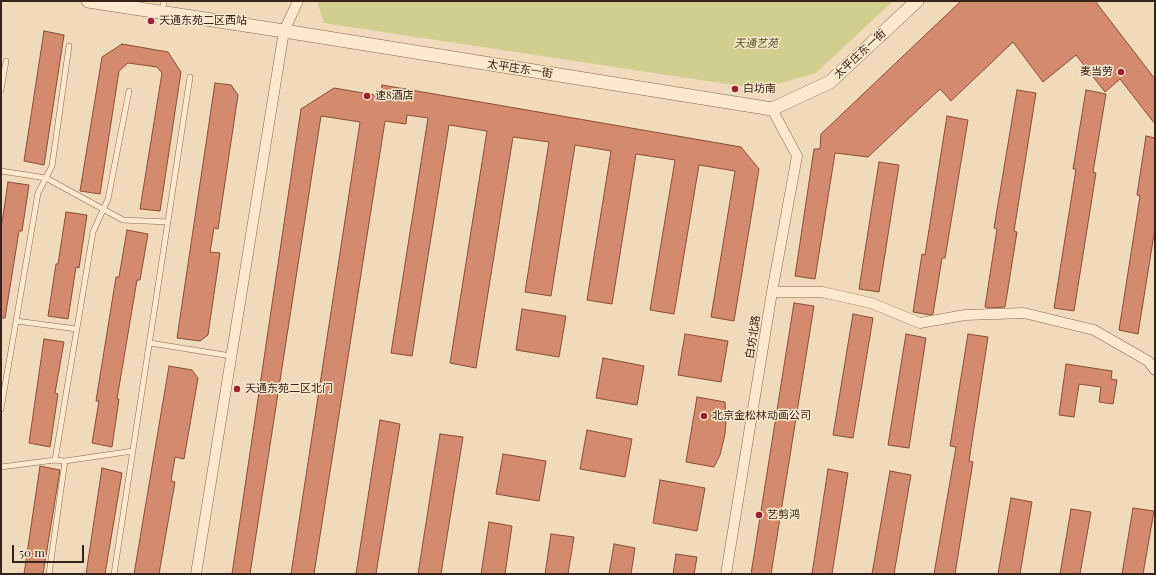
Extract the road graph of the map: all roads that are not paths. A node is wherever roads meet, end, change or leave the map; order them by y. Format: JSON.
{"nodes":[{"id":1,"x":88,"y":1,"type":"edge"},
{"id":2,"x":298,"y":1,"type":"edge"},
{"id":3,"x":917,"y":1,"type":"edge"},
{"id":4,"x":163,"y":7,"type":"edge"},
{"id":5,"x":284,"y":31,"type":"junction"},
{"id":6,"x":70,"y":46,"type":"dead end"},
{"id":7,"x":6,"y":61,"type":"dead end"},
{"id":8,"x":190,"y":77,"type":"dead end"},
{"id":9,"x":1,"y":90,"type":"edge"},
{"id":10,"x":128,"y":91,"type":"dead end"},
{"id":11,"x":772,"y":109,"type":"junction"},
{"id":12,"x":1,"y":171,"type":"edge"},
{"id":13,"x":46,"y":178,"type":"junction"},
{"id":14,"x":103,"y":209,"type":"junction"},
{"id":15,"x":168,"y":222,"type":"junction"},
{"id":16,"x":772,"y":292,"type":"junction"},
{"id":17,"x":16,"y":321,"type":"junction"},
{"id":18,"x":77,"y":329,"type":"junction"},
{"id":19,"x":150,"y":343,"type":"junction"},
{"id":20,"x":232,"y":356,"type":"junction"},
{"id":21,"x":1155,"y":370,"type":"edge"},
{"id":22,"x":1,"y":409,"type":"edge"},
{"id":23,"x":133,"y":451,"type":"junction"},
{"id":24,"x":55,"y":460,"type":"junction"},
{"id":25,"x":65,"y":461,"type":"junction"},
{"id":26,"x":1,"y":467,"type":"edge"},
{"id":27,"x":49,"y":574,"type":"edge"},
{"id":28,"x":114,"y":574,"type":"edge"},
{"id":29,"x":196,"y":574,"type":"edge"},
{"id":30,"x":726,"y":574,"type":"edge"}],
"edges":[{"from":1,"to":4,"type":"street","name":"太平庄东一街"},
{"from":2,"to":5,"type":"street"},
{"from":3,"to":11,"type":"street","name":"太平庄东一街"},
{"from":4,"to":5,"type":"street","name":"太平庄东一街"},
{"from":5,"to":11,"type":"street","name":"太平庄东一街"},
{"from":5,"to":20,"type":"street"},
{"from":6,"to":13,"type":"lane"},
{"from":7,"to":9,"type":"lane"},
{"from":8,"to":15,"type":"lane"},
{"from":10,"to":14,"type":"lane"},
{"from":11,"to":16,"type":"street","name":"白坊北路"},
{"from":12,"to":13,"type":"lane"},
{"from":13,"to":14,"type":"lane"},
{"from":13,"to":17,"type":"lane"},
{"from":14,"to":15,"type":"lane"},
{"from":14,"to":18,"type":"lane"},
{"from":15,"to":19,"type":"lane"},
{"from":16,"to":21,"type":"street"},
{"from":16,"to":30,"type":"street","name":"白坊北路"},
{"from":17,"to":18,"type":"lane"},
{"from":17,"to":22,"type":"lane"},
{"from":18,"to":24,"type":"lane"},
{"from":19,"to":20,"type":"lane"},
{"from":19,"to":23,"type":"lane"},
{"from":20,"to":29,"type":"street"},
{"from":23,"to":25,"type":"lane"},
{"from":23,"to":28,"type":"lane"},
{"from":24,"to":25,"type":"lane"},
{"from":24,"to":26,"type":"lane"},
{"from":25,"to":27,"type":"lane"}]}
